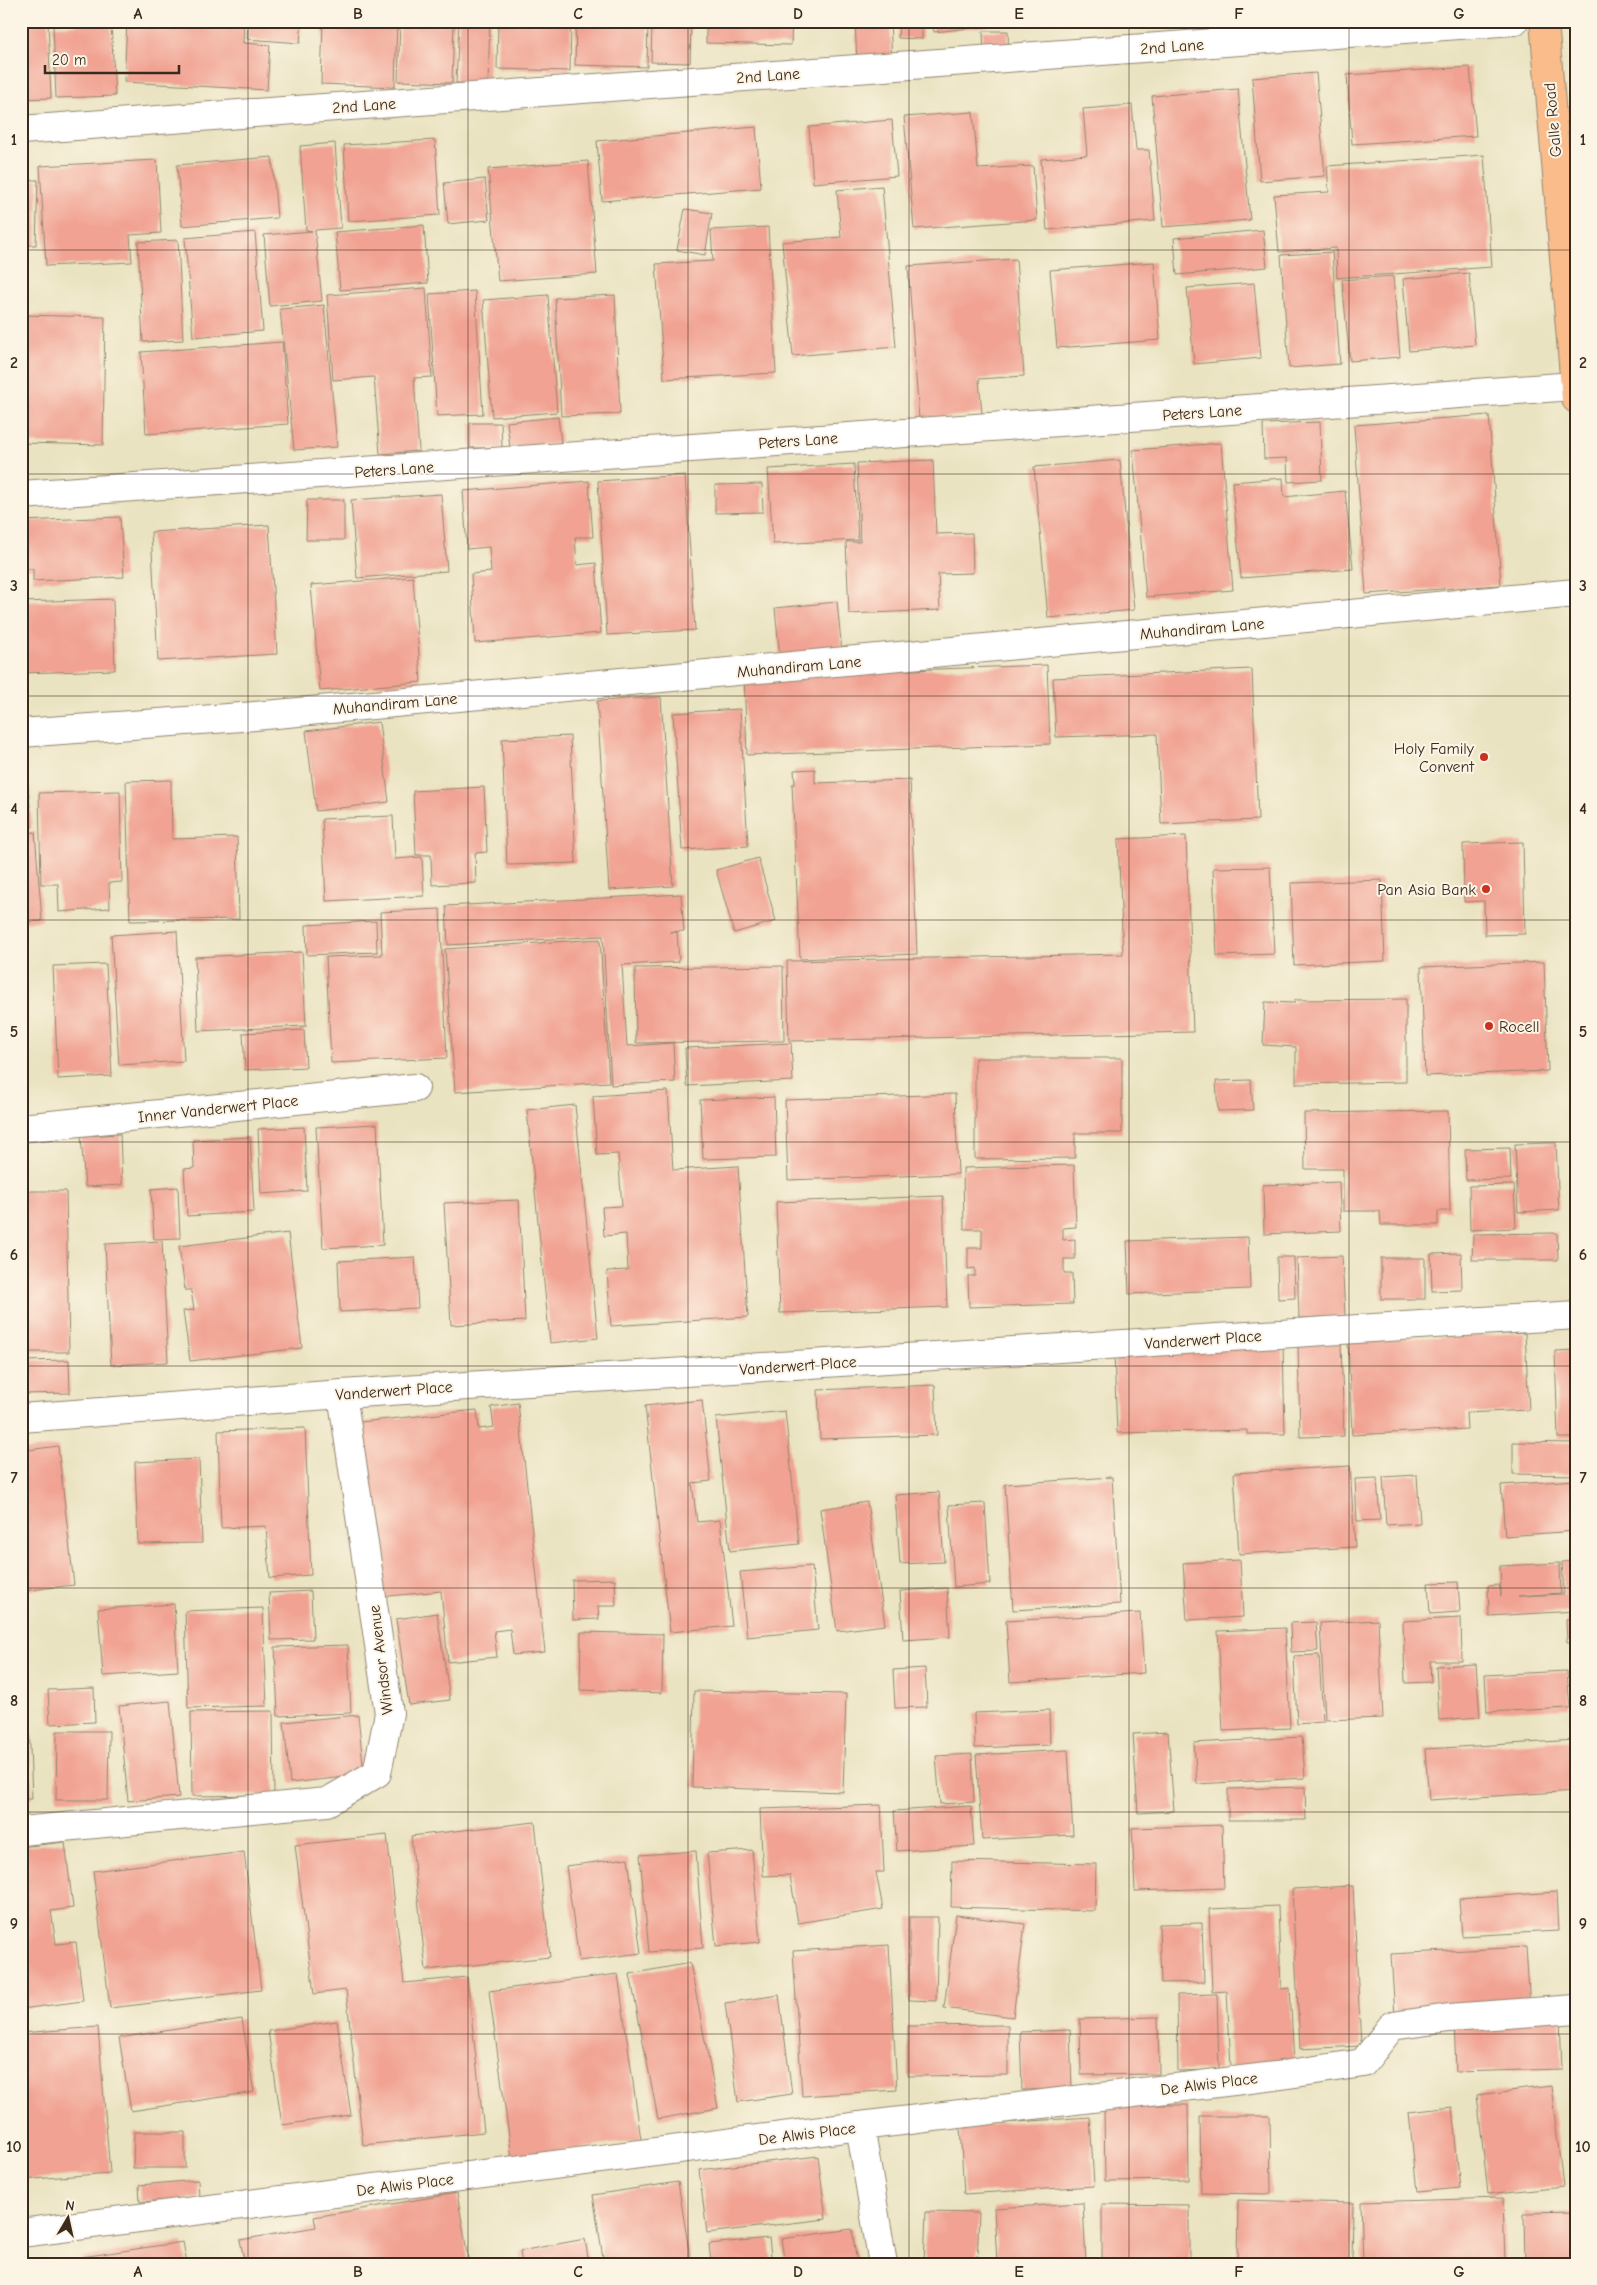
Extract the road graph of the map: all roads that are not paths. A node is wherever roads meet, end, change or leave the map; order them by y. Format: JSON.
{"nodes":[{"id":1,"x":1514,"y":21,"type":"edge"},
{"id":2,"x":1544,"y":21,"type":"edge"},
{"id":3,"x":21,"y":130,"type":"edge"},
{"id":4,"x":1575,"y":392,"type":"edge"},
{"id":5,"x":21,"y":495,"type":"edge"},
{"id":6,"x":1576,"y":593,"type":"edge"},
{"id":7,"x":21,"y":733,"type":"edge"},
{"id":8,"x":415,"y":1088,"type":"dead end"},
{"id":9,"x":21,"y":1128,"type":"edge"},
{"id":10,"x":1576,"y":1315,"type":"edge"},
{"id":11,"x":342,"y":1394,"type":"junction"},
{"id":12,"x":21,"y":1418,"type":"edge"},
{"id":13,"x":21,"y":1831,"type":"edge"},
{"id":14,"x":1576,"y":2009,"type":"edge"},
{"id":15,"x":860,"y":2126,"type":"junction"},
{"id":16,"x":21,"y":2233,"type":"edge"},
{"id":17,"x":883,"y":2264,"type":"edge"}],
"edges":[{"from":1,"to":3,"type":"street","name":"2nd Lane"},
{"from":2,"to":4,"type":"highway","name":"Galle Road"},
{"from":4,"to":5,"type":"street","name":"Peters Lane"},
{"from":6,"to":7,"type":"street","name":"Muhandiram Lane"},
{"from":8,"to":9,"type":"street","name":"Inner Vanderwert Place"},
{"from":10,"to":11,"type":"street","name":"Vanderwert Place"},
{"from":11,"to":12,"type":"street","name":"Vanderwert Place"},
{"from":11,"to":13,"type":"street","name":"Windsor Avenue"},
{"from":14,"to":15,"type":"street","name":"De Alwis Place"},
{"from":15,"to":16,"type":"street","name":"De Alwis Place"},
{"from":15,"to":17,"type":"street"}]}
